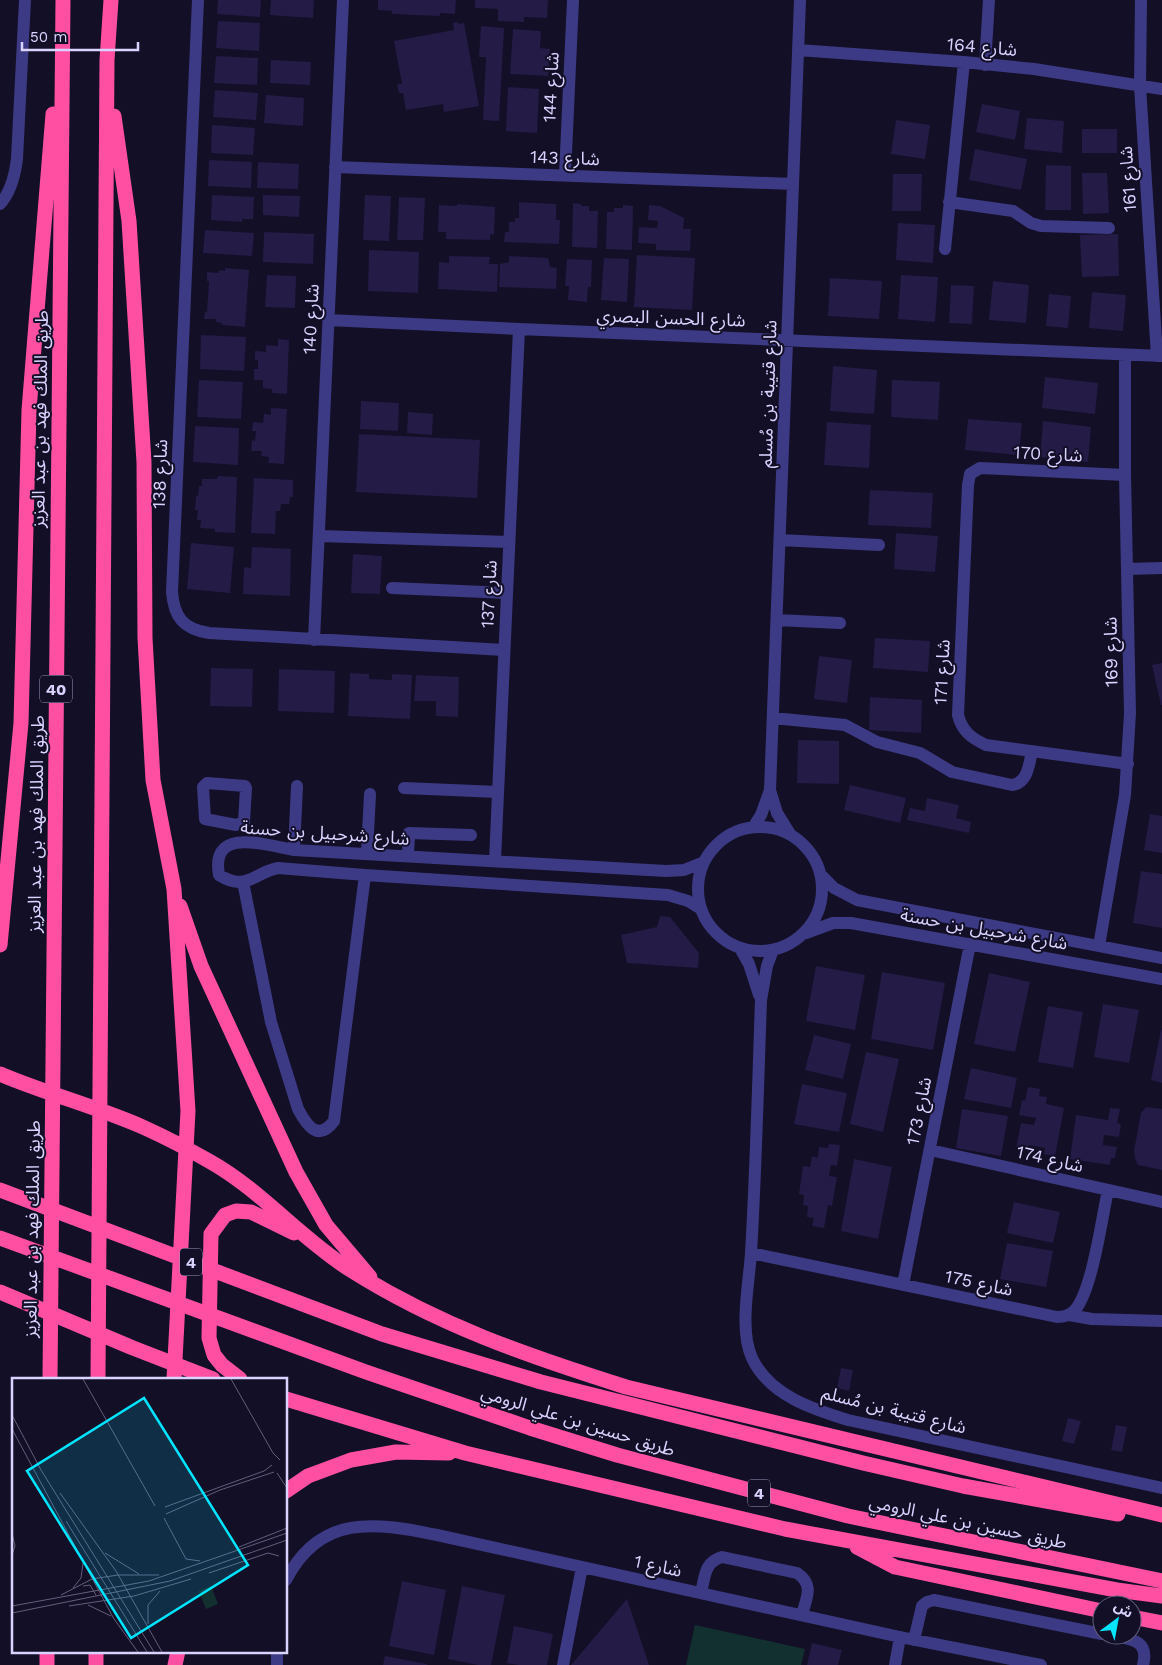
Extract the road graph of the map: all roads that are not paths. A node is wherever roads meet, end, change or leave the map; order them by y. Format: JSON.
{"nodes":[{"id":1,"x":25,"y":0,"type":"edge"},
{"id":2,"x":62,"y":0,"type":"edge"},
{"id":3,"x":111,"y":0,"type":"edge"},
{"id":4,"x":198,"y":0,"type":"edge"},
{"id":5,"x":343,"y":0,"type":"edge"},
{"id":6,"x":573,"y":0,"type":"edge"},
{"id":7,"x":800,"y":0,"type":"edge"},
{"id":8,"x":990,"y":0,"type":"edge"},
{"id":9,"x":1141,"y":0,"type":"edge"},
{"id":10,"x":798,"y":50,"type":"junction"},
{"id":11,"x":107,"y":60,"type":"junction"},
{"id":12,"x":964,"y":62,"type":"junction"},
{"id":13,"x":984,"y":65,"type":"junction"},
{"id":14,"x":1140,"y":86,"type":"junction"},
{"id":15,"x":1162,"y":89,"type":"edge"},
{"id":16,"x":335,"y":167,"type":"junction"},
{"id":17,"x":565,"y":175,"type":"junction"},
{"id":18,"x":793,"y":184,"type":"junction"},
{"id":19,"x":949,"y":202,"type":"junction"},
{"id":20,"x":0,"y":204,"type":"edge"},
{"id":21,"x":1110,"y":228,"type":"dead end"},
{"id":22,"x":945,"y":250,"type":"dead end"},
{"id":23,"x":328,"y":320,"type":"junction"},
{"id":24,"x":519,"y":330,"type":"junction"},
{"id":25,"x":787,"y":340,"type":"junction"},
{"id":26,"x":1125,"y":355,"type":"junction"},
{"id":27,"x":1160,"y":356,"type":"edge"},
{"id":28,"x":970,"y":474,"type":"joint"},
{"id":29,"x":1125,"y":475,"type":"junction"},
{"id":30,"x":319,"y":536,"type":"junction"},
{"id":31,"x":780,"y":540,"type":"junction"},
{"id":32,"x":509,"y":542,"type":"junction"},
{"id":33,"x":879,"y":545,"type":"dead end"},
{"id":34,"x":1162,"y":568,"type":"edge"},
{"id":35,"x":1127,"y":570,"type":"junction"},
{"id":36,"x":392,"y":588,"type":"dead end"},
{"id":37,"x":507,"y":593,"type":"junction"},
{"id":38,"x":777,"y":620,"type":"junction"},
{"id":39,"x":840,"y":623,"type":"dead end"},
{"id":40,"x":314,"y":640,"type":"junction"},
{"id":41,"x":504,"y":650,"type":"junction"},
{"id":42,"x":773,"y":718,"type":"junction"},
{"id":43,"x":1032,"y":751,"type":"junction"},
{"id":44,"x":1128,"y":764,"type":"junction"},
{"id":45,"x":297,"y":786,"type":"dead end"},
{"id":46,"x":404,"y":788,"type":"dead end"},
{"id":47,"x":770,"y":790,"type":"junction"},
{"id":48,"x":498,"y":792,"type":"junction"},
{"id":49,"x":370,"y":794,"type":"dead end"},
{"id":50,"x":236,"y":826,"type":"dead end"},
{"id":51,"x":754,"y":826,"type":"junction"},
{"id":52,"x":11,"y":828,"type":"junction"},
{"id":53,"x":790,"y":834,"type":"junction"},
{"id":54,"x":471,"y":835,"type":"dead end"},
{"id":55,"x":238,"y":842,"type":"junction"},
{"id":56,"x":294,"y":850,"type":"junction"},
{"id":57,"x":367,"y":853,"type":"junction"},
{"id":58,"x":408,"y":856,"type":"junction"},
{"id":59,"x":495,"y":860,"type":"junction"},
{"id":60,"x":704,"y":862,"type":"junction"},
{"id":61,"x":365,"y":875,"type":"junction"},
{"id":62,"x":822,"y":876,"type":"junction"},
{"id":63,"x":243,"y":882,"type":"junction"},
{"id":64,"x":0,"y":885,"type":"edge"},
{"id":65,"x":174,"y":889,"type":"junction"},
{"id":66,"x":701,"y":909,"type":"junction"},
{"id":67,"x":802,"y":936,"type":"junction"},
{"id":68,"x":970,"y":944,"type":"junction"},
{"id":69,"x":0,"y":945,"type":"edge"},
{"id":70,"x":1099,"y":946,"type":"junction"},
{"id":71,"x":740,"y":948,"type":"junction"},
{"id":72,"x":773,"y":950,"type":"junction"},
{"id":73,"x":1162,"y":958,"type":"edge"},
{"id":74,"x":1162,"y":979,"type":"edge"},
{"id":75,"x":761,"y":1000,"type":"junction"},
{"id":76,"x":0,"y":1074,"type":"edge"},
{"id":77,"x":187,"y":1149,"type":"junction"},
{"id":78,"x":930,"y":1150,"type":"junction"},
{"id":79,"x":0,"y":1190,"type":"edge"},
{"id":80,"x":1108,"y":1190,"type":"junction"},
{"id":81,"x":1162,"y":1202,"type":"edge"},
{"id":82,"x":0,"y":1238,"type":"edge"},
{"id":83,"x":311,"y":1241,"type":"junction"},
{"id":84,"x":751,"y":1253,"type":"junction"},
{"id":85,"x":903,"y":1285,"type":"junction"},
{"id":86,"x":379,"y":1287,"type":"junction"},
{"id":87,"x":6,"y":1295,"type":"edge"},
{"id":88,"x":1070,"y":1315,"type":"junction"},
{"id":89,"x":1162,"y":1321,"type":"edge"},
{"id":90,"x":174,"y":1371,"type":"edge"},
{"id":91,"x":50,"y":1378,"type":"edge"},
{"id":92,"x":98,"y":1378,"type":"edge"},
{"id":93,"x":208,"y":1378,"type":"edge"},
{"id":94,"x":239,"y":1378,"type":"edge"},
{"id":95,"x":288,"y":1399,"type":"edge"},
{"id":96,"x":465,"y":1453,"type":"junction"},
{"id":97,"x":1162,"y":1488,"type":"edge"},
{"id":98,"x":288,"y":1490,"type":"edge"},
{"id":99,"x":1162,"y":1515,"type":"edge"},
{"id":100,"x":1162,"y":1522,"type":"edge"},
{"id":101,"x":845,"y":1540,"type":"junction"},
{"id":102,"x":582,"y":1567,"type":"junction"},
{"id":103,"x":288,"y":1577,"type":"edge"},
{"id":104,"x":1162,"y":1581,"type":"edge"},
{"id":105,"x":700,"y":1593,"type":"junction"},
{"id":106,"x":1162,"y":1596,"type":"edge"},
{"id":107,"x":1092,"y":1609,"type":"edge"},
{"id":108,"x":802,"y":1615,"type":"junction"},
{"id":109,"x":1142,"y":1620,"type":"edge"},
{"id":110,"x":1142,"y":1620,"type":"edge"},
{"id":111,"x":1162,"y":1624,"type":"edge"},
{"id":112,"x":1162,"y":1630,"type":"edge"},
{"id":113,"x":1092,"y":1632,"type":"edge"},
{"id":114,"x":900,"y":1637,"type":"junction"},
{"id":115,"x":914,"y":1640,"type":"junction"},
{"id":116,"x":1141,"y":1645,"type":"edge"},
{"id":117,"x":47,"y":1652,"type":"edge"},
{"id":118,"x":96,"y":1652,"type":"edge"},
{"id":119,"x":167,"y":1652,"type":"edge"},
{"id":120,"x":178,"y":1652,"type":"edge"},
{"id":121,"x":277,"y":1652,"type":"edge"},
{"id":122,"x":47,"y":1665,"type":"edge"},
{"id":123,"x":96,"y":1665,"type":"edge"},
{"id":124,"x":166,"y":1665,"type":"edge"},
{"id":125,"x":174,"y":1665,"type":"edge"},
{"id":126,"x":277,"y":1665,"type":"edge"},
{"id":127,"x":563,"y":1665,"type":"edge"},
{"id":128,"x":895,"y":1665,"type":"edge"},
{"id":129,"x":1041,"y":1665,"type":"edge"},
{"id":130,"x":1143,"y":1665,"type":"edge"}],
"edges":[{"from":1,"to":20,"type":"street"},
{"from":2,"to":52,"type":"highway"},
{"from":2,"to":91,"type":"highway","name":"طريق الملك فهد بن عبد العزيز","number":"40"},
{"from":3,"to":11,"type":"highway"},
{"from":4,"to":40,"type":"street","name":"شارع 138"},
{"from":5,"to":16,"type":"street","name":"شارع 140"},
{"from":6,"to":17,"type":"street","name":"شارع 144"},
{"from":7,"to":10,"type":"street","name":"شارع قتيبة بن مُسلم"},
{"from":8,"to":13,"type":"street"},
{"from":9,"to":14,"type":"street","name":"شارع 161"},
{"from":10,"to":12,"type":"street","name":"شارع 164"},
{"from":10,"to":18,"type":"street","name":"شارع قتيبة بن مُسلم"},
{"from":11,"to":65,"type":"highway"},
{"from":11,"to":92,"type":"highway"},
{"from":12,"to":13,"type":"street","name":"شارع 164"},
{"from":12,"to":19,"type":"street"},
{"from":13,"to":14,"type":"street","name":"شارع 164"},
{"from":14,"to":15,"type":"street","name":"شارع 164"},
{"from":14,"to":27,"type":"street","name":"شارع 161"},
{"from":16,"to":17,"type":"street","name":"شارع 143"},
{"from":16,"to":23,"type":"street","name":"شارع 140"},
{"from":17,"to":18,"type":"street","name":"شارع 143"},
{"from":18,"to":25,"type":"street","name":"شارع قتيبة بن مُسلم"},
{"from":19,"to":21,"type":"street"},
{"from":19,"to":22,"type":"street"},
{"from":23,"to":24,"type":"street","name":"شارع الحسن البصري"},
{"from":23,"to":30,"type":"street","name":"شارع 140"},
{"from":24,"to":25,"type":"street","name":"شارع الحسن البصري"},
{"from":24,"to":32,"type":"street","name":"شارع 137"},
{"from":25,"to":26,"type":"street","name":"شارع الحسن البصري"},
{"from":25,"to":31,"type":"street","name":"شارع قتيبة بن مُسلم"},
{"from":26,"to":27,"type":"street","name":"شارع الحسن البصري"},
{"from":26,"to":29,"type":"street","name":"شارع 169"},
{"from":28,"to":29,"type":"street","name":"شارع 170"},
{"from":28,"to":43,"type":"street","name":"شارع 171"},
{"from":29,"to":35,"type":"street","name":"شارع 169"},
{"from":30,"to":32,"type":"street"},
{"from":30,"to":40,"type":"street","name":"شارع 140"},
{"from":31,"to":33,"type":"street"},
{"from":31,"to":38,"type":"street","name":"شارع قتيبة بن مُسلم"},
{"from":32,"to":37,"type":"street","name":"شارع 137"},
{"from":34,"to":35,"type":"street"},
{"from":35,"to":44,"type":"street","name":"شارع 169"},
{"from":36,"to":37,"type":"street"},
{"from":37,"to":41,"type":"street","name":"شارع 137"},
{"from":38,"to":39,"type":"street"},
{"from":38,"to":42,"type":"street","name":"شارع قتيبة بن مُسلم"},
{"from":40,"to":41,"type":"street","name":"شارع 138"},
{"from":41,"to":48,"type":"street","name":"شارع 137"},
{"from":42,"to":43,"type":"street"},
{"from":42,"to":47,"type":"street","name":"شارع قتيبة بن مُسلم"},
{"from":43,"to":44,"type":"street","name":"شارع 171"},
{"from":44,"to":70,"type":"street","name":"شارع 169"},
{"from":45,"to":56,"type":"street"},
{"from":46,"to":48,"type":"street"},
{"from":47,"to":51,"type":"street","name":"شارع قتيبة بن مُسلم"},
{"from":47,"to":53,"type":"street","name":"شارع قتيبة بن مُسلم"},
{"from":48,"to":59,"type":"street","name":"شارع 137"},
{"from":49,"to":57,"type":"street"},
{"from":50,"to":55,"type":"street"},
{"from":51,"to":53,"type":"street"},
{"from":51,"to":60,"type":"street"},
{"from":52,"to":64,"type":"highway"},
{"from":52,"to":69,"type":"highway"},
{"from":53,"to":62,"type":"street"},
{"from":54,"to":58,"type":"street"},
{"from":55,"to":56,"type":"street","name":"شارع شرحبيل بن حسنة"},
{"from":55,"to":63,"type":"street","name":"شارع شرحبيل بن حسنة"},
{"from":56,"to":57,"type":"street","name":"شارع شرحبيل بن حسنة"},
{"from":57,"to":58,"type":"street","name":"شارع شرحبيل بن حسنة"},
{"from":58,"to":59,"type":"street","name":"شارع شرحبيل بن حسنة"},
{"from":59,"to":60,"type":"street","name":"شارع شرحبيل بن حسنة"},
{"from":60,"to":66,"type":"street"},
{"from":61,"to":63,"type":"street"},
{"from":61,"to":63,"type":"street"},
{"from":61,"to":66,"type":"street"},
{"from":62,"to":67,"type":"street"},
{"from":62,"to":70,"type":"street","name":"شارع شرحبيل بن حسنة"},
{"from":65,"to":77,"type":"highway"},
{"from":65,"to":86,"type":"highway"},
{"from":66,"to":71,"type":"street"},
{"from":67,"to":68,"type":"street","name":"شارع شرحبيل بن حسنة"},
{"from":67,"to":72,"type":"street"},
{"from":68,"to":74,"type":"street","name":"شارع شرحبيل بن حسنة"},
{"from":68,"to":78,"type":"street","name":"شارع 173"},
{"from":70,"to":73,"type":"street","name":"شارع شرحبيل بن حسنة"},
{"from":71,"to":72,"type":"street"},
{"from":71,"to":75,"type":"street","name":"شارع قتيبة بن مُسلم"},
{"from":72,"to":75,"type":"street","name":"شارع قتيبة بن مُسلم"},
{"from":75,"to":84,"type":"street","name":"شارع قتيبة بن مُسلم"},
{"from":76,"to":77,"type":"highway"},
{"from":77,"to":83,"type":"highway"},
{"from":77,"to":90,"type":"highway"},
{"from":78,"to":80,"type":"street","name":"شارع 174"},
{"from":78,"to":85,"type":"street","name":"شارع 173"},
{"from":79,"to":100,"type":"highway","name":"طريق حسين بن علي الرومي","number":"4"},
{"from":80,"to":81,"type":"street","name":"شارع 174"},
{"from":80,"to":88,"type":"street"},
{"from":82,"to":104,"type":"highway","name":"طريق حسين بن علي الرومي","number":"4"},
{"from":83,"to":86,"type":"highway"},
{"from":83,"to":94,"type":"highway"},
{"from":84,"to":85,"type":"street","name":"شارع 175"},
{"from":84,"to":97,"type":"street","name":"شارع قتيبة بن مُسلم"},
{"from":85,"to":88,"type":"street","name":"شارع 175"},
{"from":86,"to":99,"type":"highway"},
{"from":87,"to":90,"type":"highway"},
{"from":88,"to":89,"type":"street","name":"شارع 175"},
{"from":90,"to":93,"type":"highway"},
{"from":95,"to":96,"type":"highway"},
{"from":96,"to":98,"type":"highway"},
{"from":96,"to":101,"type":"highway"},
{"from":101,"to":106,"type":"highway"},
{"from":101,"to":107,"type":"highway"},
{"from":102,"to":103,"type":"street","name":"شارع 1"},
{"from":102,"to":105,"type":"street","name":"شارع 1"},
{"from":102,"to":127,"type":"street"},
{"from":105,"to":108,"type":"street","name":"شارع 1"},
{"from":105,"to":108,"type":"street"},
{"from":108,"to":114,"type":"street","name":"شارع 1"},
{"from":109,"to":111,"type":"highway"},
{"from":110,"to":112,"type":"street"},
{"from":113,"to":115,"type":"street"},
{"from":114,"to":115,"type":"street","name":"شارع 1"},
{"from":114,"to":128,"type":"street"},
{"from":115,"to":129,"type":"street","name":"شارع 1"},
{"from":116,"to":130,"type":"street"},
{"from":117,"to":122,"type":"highway"},
{"from":118,"to":123,"type":"highway"},
{"from":119,"to":124,"type":"highway"},
{"from":120,"to":125,"type":"highway"},
{"from":121,"to":126,"type":"street"}]}
